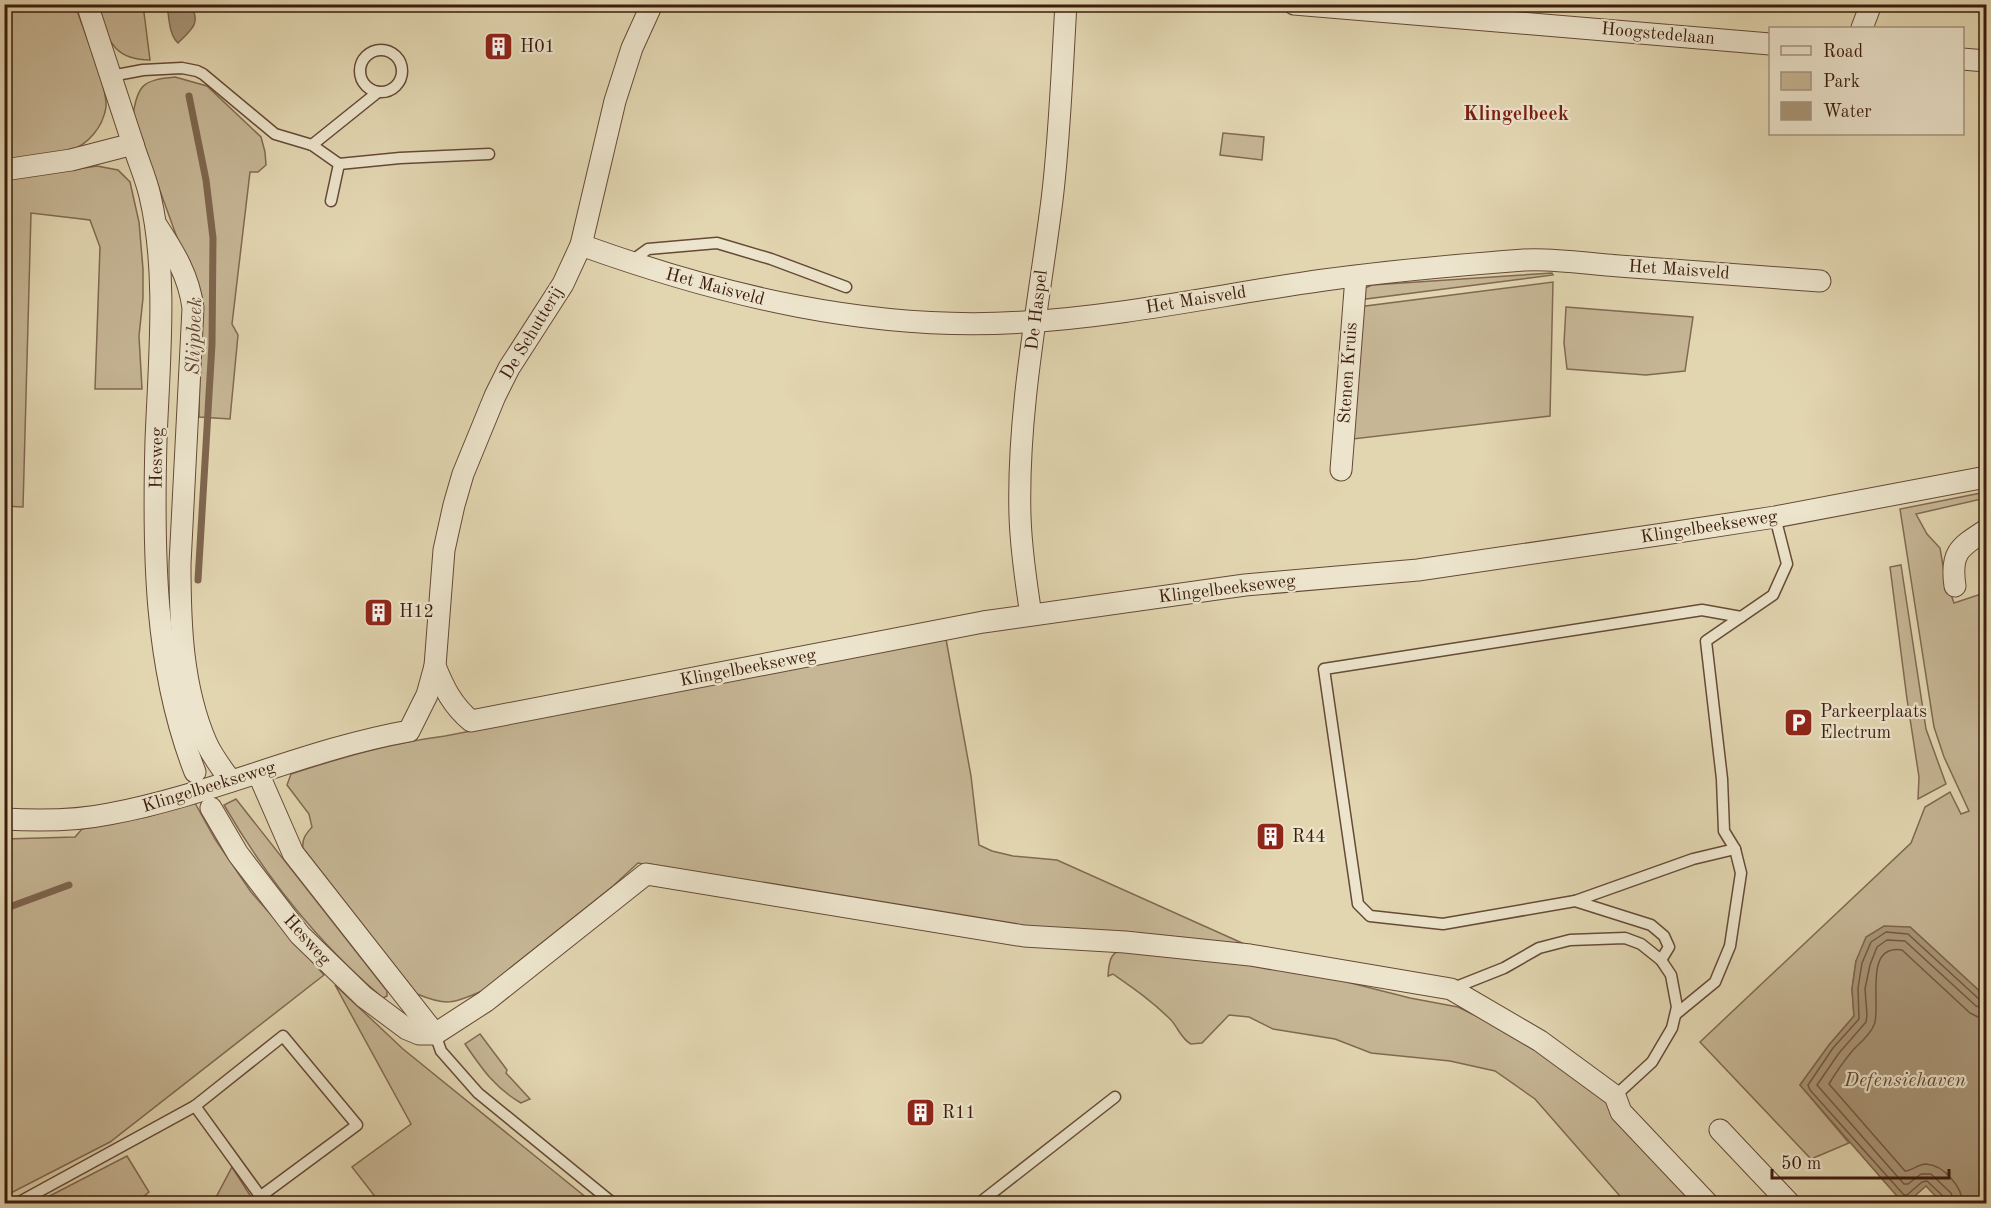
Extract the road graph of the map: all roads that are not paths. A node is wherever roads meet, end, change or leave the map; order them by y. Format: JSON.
{"nodes":[{"id":1,"x":87,"y":4,"type":"edge"},
{"id":2,"x":652,"y":4,"type":"edge"},
{"id":3,"x":1066,"y":4,"type":"edge"},
{"id":4,"x":1294,"y":4,"type":"edge"},
{"id":5,"x":1871,"y":4,"type":"edge"},
{"id":6,"x":1862,"y":27,"type":"edge"},
{"id":7,"x":1769,"y":44,"type":"edge"},
{"id":8,"x":1964,"y":59,"type":"edge"},
{"id":9,"x":1986,"y":62,"type":"edge"},
{"id":10,"x":111,"y":76,"type":"junction"},
{"id":11,"x":378,"y":92,"type":"dead end"},
{"id":12,"x":133,"y":144,"type":"junction"},
{"id":13,"x":312,"y":145,"type":"junction"},
{"id":14,"x":489,"y":154,"type":"dead end"},
{"id":15,"x":339,"y":165,"type":"junction"},
{"id":16,"x":4,"y":170,"type":"edge"},
{"id":17,"x":332,"y":201,"type":"dead end"},
{"id":18,"x":154,"y":222,"type":"junction"},
{"id":19,"x":581,"y":245,"type":"junction"},
{"id":20,"x":630,"y":262,"type":"junction"},
{"id":21,"x":1356,"y":277,"type":"junction"},
{"id":22,"x":1820,"y":281,"type":"dead end"},
{"id":23,"x":846,"y":286,"type":"dead end"},
{"id":24,"x":1034,"y":321,"type":"junction"},
{"id":25,"x":1341,"y":470,"type":"dead end"},
{"id":26,"x":1986,"y":477,"type":"edge"},
{"id":27,"x":1775,"y":517,"type":"junction"},
{"id":28,"x":1986,"y":530,"type":"edge"},
{"id":29,"x":1955,"y":586,"type":"dead end"},
{"id":30,"x":1031,"y":615,"type":"junction"},
{"id":31,"x":1741,"y":617,"type":"junction"},
{"id":32,"x":435,"y":666,"type":"junction"},
{"id":33,"x":471,"y":721,"type":"joint"},
{"id":34,"x":409,"y":731,"type":"joint"},
{"id":35,"x":195,"y":772,"type":"dead end"},
{"id":36,"x":258,"y":772,"type":"junction"},
{"id":37,"x":231,"y":781,"type":"junction"},
{"id":38,"x":211,"y":808,"type":"dead end"},
{"id":39,"x":4,"y":819,"type":"edge"},
{"id":40,"x":1735,"y":849,"type":"junction"},
{"id":41,"x":1575,"y":901,"type":"junction"},
{"id":42,"x":1661,"y":960,"type":"junction"},
{"id":43,"x":1451,"y":989,"type":"junction"},
{"id":44,"x":1676,"y":1014,"type":"junction"},
{"id":45,"x":435,"y":1034,"type":"junction"},
{"id":46,"x":1615,"y":1096,"type":"junction"},
{"id":47,"x":1115,"y":1097,"type":"dead end"},
{"id":48,"x":195,"y":1106,"type":"junction"},
{"id":49,"x":1720,"y":1130,"type":"dead end"},
{"id":50,"x":263,"y":1200,"type":"edge"},
{"id":51,"x":16,"y":1203,"type":"edge"},
{"id":52,"x":614,"y":1203,"type":"edge"},
{"id":53,"x":978,"y":1203,"type":"edge"},
{"id":54,"x":1708,"y":1203,"type":"edge"},
{"id":55,"x":1790,"y":1203,"type":"edge"}],
"edges":[{"from":1,"to":10,"type":"street","name":"Hesweg"},
{"from":2,"to":19,"type":"street","name":"De Schutterij"},
{"from":3,"to":24,"type":"street","name":"De Haspel"},
{"from":4,"to":7,"type":"street","name":"Hoogstedelaan"},
{"from":5,"to":6,"type":"street"},
{"from":8,"to":9,"type":"street"},
{"from":10,"to":12,"type":"street","name":"Hesweg"},
{"from":10,"to":13,"type":"lane"},
{"from":11,"to":13,"type":"lane"},
{"from":12,"to":16,"type":"street"},
{"from":12,"to":18,"type":"street","name":"Hesweg"},
{"from":13,"to":15,"type":"lane"},
{"from":14,"to":15,"type":"lane"},
{"from":15,"to":17,"type":"lane"},
{"from":18,"to":35,"type":"street","name":"Hesweg"},
{"from":18,"to":37,"type":"street"},
{"from":19,"to":20,"type":"street","name":"Het Maisveld"},
{"from":19,"to":32,"type":"street","name":"De Schutterij"},
{"from":20,"to":23,"type":"lane"},
{"from":20,"to":24,"type":"street","name":"Het Maisveld"},
{"from":21,"to":22,"type":"street","name":"Het Maisveld"},
{"from":21,"to":24,"type":"street","name":"Het Maisveld"},
{"from":21,"to":25,"type":"street","name":"Stenen Kruis"},
{"from":24,"to":30,"type":"street","name":"De Haspel"},
{"from":26,"to":27,"type":"street","name":"Klingelbeekseweg"},
{"from":27,"to":30,"type":"street","name":"Klingelbeekseweg"},
{"from":27,"to":31,"type":"lane"},
{"from":28,"to":29,"type":"street"},
{"from":30,"to":33,"type":"street","name":"Klingelbeekseweg"},
{"from":31,"to":40,"type":"lane"},
{"from":31,"to":41,"type":"lane"},
{"from":32,"to":33,"type":"street","name":"De Schutterij"},
{"from":32,"to":34,"type":"street","name":"De Schutterij"},
{"from":34,"to":36,"type":"street","name":"Klingelbeekseweg"},
{"from":36,"to":37,"type":"street","name":"Klingelbeekseweg"},
{"from":36,"to":45,"type":"street"},
{"from":37,"to":39,"type":"street","name":"Klingelbeekseweg"},
{"from":38,"to":45,"type":"street","name":"Hesweg"},
{"from":40,"to":41,"type":"lane"},
{"from":40,"to":44,"type":"lane"},
{"from":41,"to":42,"type":"lane"},
{"from":42,"to":43,"type":"lane"},
{"from":42,"to":44,"type":"lane"},
{"from":43,"to":45,"type":"street"},
{"from":43,"to":46,"type":"street"},
{"from":44,"to":46,"type":"lane"},
{"from":45,"to":52,"type":"lane"},
{"from":46,"to":54,"type":"street"},
{"from":47,"to":53,"type":"lane"},
{"from":48,"to":50,"type":"lane"},
{"from":48,"to":50,"type":"lane"},
{"from":48,"to":51,"type":"lane"},
{"from":49,"to":55,"type":"street"}]}
